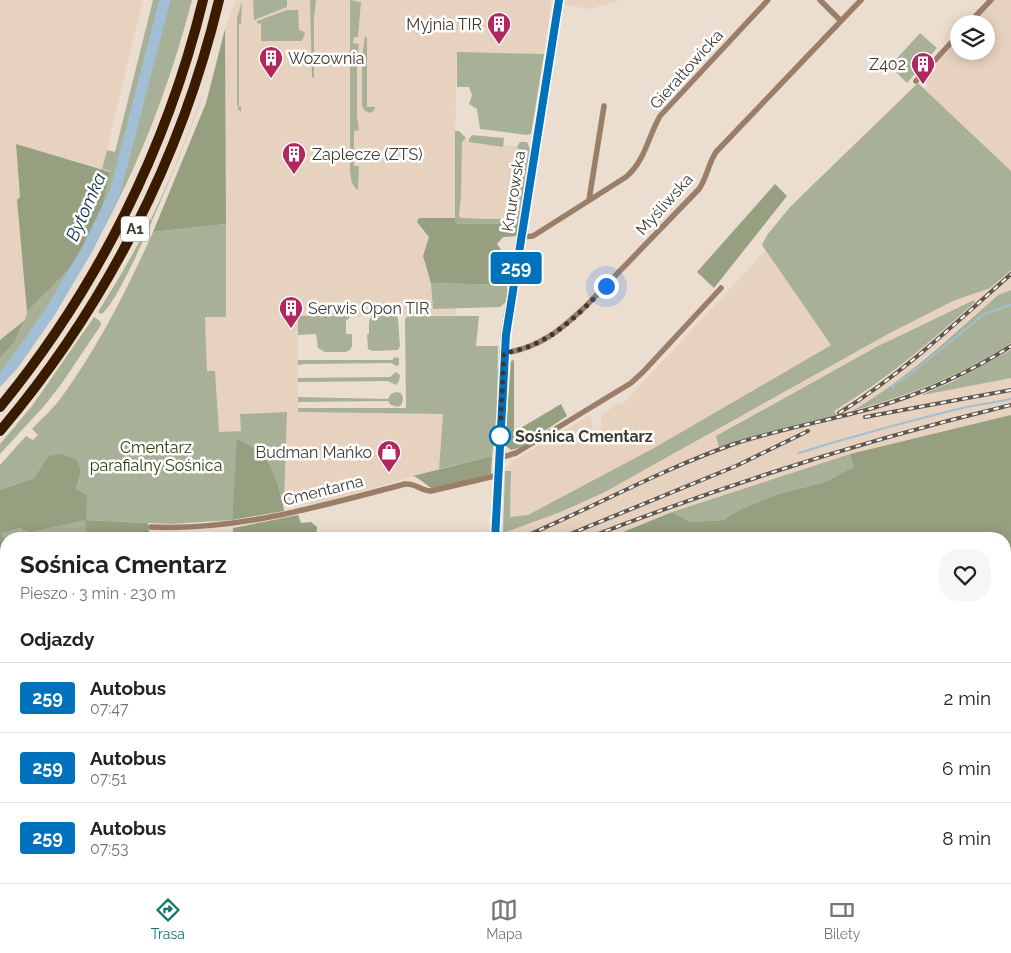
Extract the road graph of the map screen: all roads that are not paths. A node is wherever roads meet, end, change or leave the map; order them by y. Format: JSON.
{"nodes":[{"id":1,"x":203,"y":0,"type":"edge"},
{"id":2,"x":218,"y":0,"type":"edge"},
{"id":3,"x":559,"y":0,"type":"edge"},
{"id":4,"x":768,"y":0,"type":"edge"},
{"id":5,"x":820,"y":0,"type":"edge"},
{"id":6,"x":861,"y":0,"type":"edge"},
{"id":7,"x":991,"y":0,"type":"edge"},
{"id":8,"x":977,"y":15,"type":"edge"},
{"id":9,"x":842,"y":21,"type":"junction"},
{"id":10,"x":950,"y":44,"type":"edge"},
{"id":11,"x":916,"y":81,"type":"dead end"},
{"id":12,"x":604,"y":106,"type":"dead end"},
{"id":13,"x":589,"y":200,"type":"junction"},
{"id":14,"x":521,"y":237,"type":"junction"},
{"id":15,"x":721,"y":288,"type":"dead end"},
{"id":16,"x":504,"y":353,"type":"junction"},
{"id":17,"x":0,"y":406,"type":"edge"},
{"id":18,"x":0,"y":431,"type":"edge"},
{"id":19,"x":499,"y":458,"type":"junction"},
{"id":20,"x":499,"y":475,"type":"junction"},
{"id":21,"x":151,"y":527,"type":"dead end"},
{"id":22,"x":495,"y":532,"type":"edge"}],
"edges":[{"from":1,"to":17,"type":"highway","number":"A1"},
{"from":2,"to":18,"type":"highway","number":"A1"},
{"from":3,"to":14,"type":"street","name":"Knurowska"},
{"from":4,"to":13,"type":"street","name":"Gierałtowicka"},
{"from":5,"to":9,"type":"street"},
{"from":6,"to":9,"type":"street","name":"Myśliwska"},
{"from":7,"to":8,"type":"street"},
{"from":9,"to":16,"type":"street","name":"Myśliwska"},
{"from":10,"to":11,"type":"street"},
{"from":12,"to":13,"type":"street"},
{"from":13,"to":14,"type":"street","name":"Gierałtowicka"},
{"from":14,"to":16,"type":"street","name":"Knurowska"},
{"from":15,"to":19,"type":"street"},
{"from":16,"to":19,"type":"street","name":"Knurowska"},
{"from":19,"to":20,"type":"street","name":"Knurowska"},
{"from":20,"to":21,"type":"street","name":"Cmentarna"},
{"from":20,"to":22,"type":"street","name":"Knurowska"}]}
